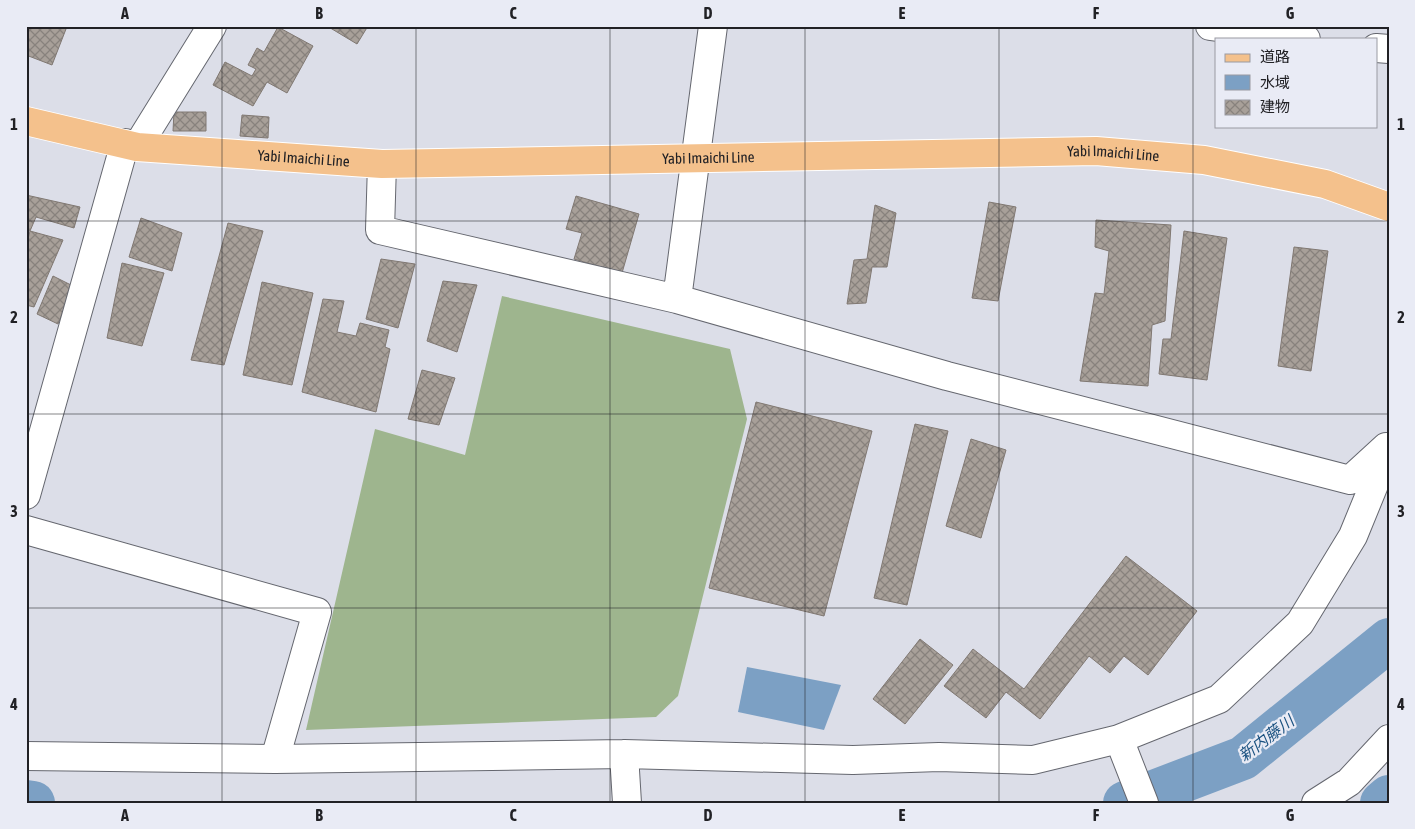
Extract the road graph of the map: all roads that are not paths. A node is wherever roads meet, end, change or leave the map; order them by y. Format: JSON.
{"nodes":[{"id":1,"x":212,"y":26,"type":"edge"},
{"id":2,"x":713,"y":26,"type":"edge"},
{"id":3,"x":1210,"y":26,"type":"edge"},
{"id":4,"x":1299,"y":38,"type":"edge"},
{"id":5,"x":26,"y":121,"type":"edge"},
{"id":6,"x":131,"y":145,"type":"junction"},
{"id":7,"x":695,"y":158,"type":"junction"},
{"id":8,"x":382,"y":164,"type":"junction"},
{"id":9,"x":1389,"y":207,"type":"edge"},
{"id":10,"x":677,"y":299,"type":"junction"},
{"id":11,"x":1389,"y":444,"type":"edge"},
{"id":12,"x":1389,"y":448,"type":"edge"},
{"id":13,"x":26,"y":495,"type":"edge"},
{"id":14,"x":26,"y":530,"type":"edge"},
{"id":15,"x":1119,"y":739,"type":"junction"},
{"id":16,"x":1389,"y":739,"type":"edge"},
{"id":17,"x":26,"y":756,"type":"edge"},
{"id":18,"x":275,"y":759,"type":"junction"},
{"id":19,"x":625,"y":759,"type":"junction"},
{"id":20,"x":627,"y":803,"type":"edge"},
{"id":21,"x":1144,"y":803,"type":"edge"},
{"id":22,"x":1316,"y":803,"type":"edge"}],
"edges":[{"from":1,"to":6,"type":"street"},
{"from":2,"to":7,"type":"street"},
{"from":3,"to":4,"type":"street"},
{"from":5,"to":6,"type":"main road","name":"Yabi Imaichi Line"},
{"from":6,"to":8,"type":"main road","name":"Yabi Imaichi Line"},
{"from":6,"to":13,"type":"street"},
{"from":7,"to":8,"type":"main road","name":"Yabi Imaichi Line"},
{"from":7,"to":9,"type":"main road","name":"Yabi Imaichi Line"},
{"from":7,"to":10,"type":"street"},
{"from":8,"to":10,"type":"street"},
{"from":10,"to":11,"type":"street"},
{"from":12,"to":15,"type":"street"},
{"from":14,"to":18,"type":"street"},
{"from":15,"to":19,"type":"street"},
{"from":15,"to":21,"type":"street"},
{"from":16,"to":22,"type":"street"},
{"from":17,"to":18,"type":"street"},
{"from":18,"to":19,"type":"street"},
{"from":19,"to":20,"type":"street"}]}
